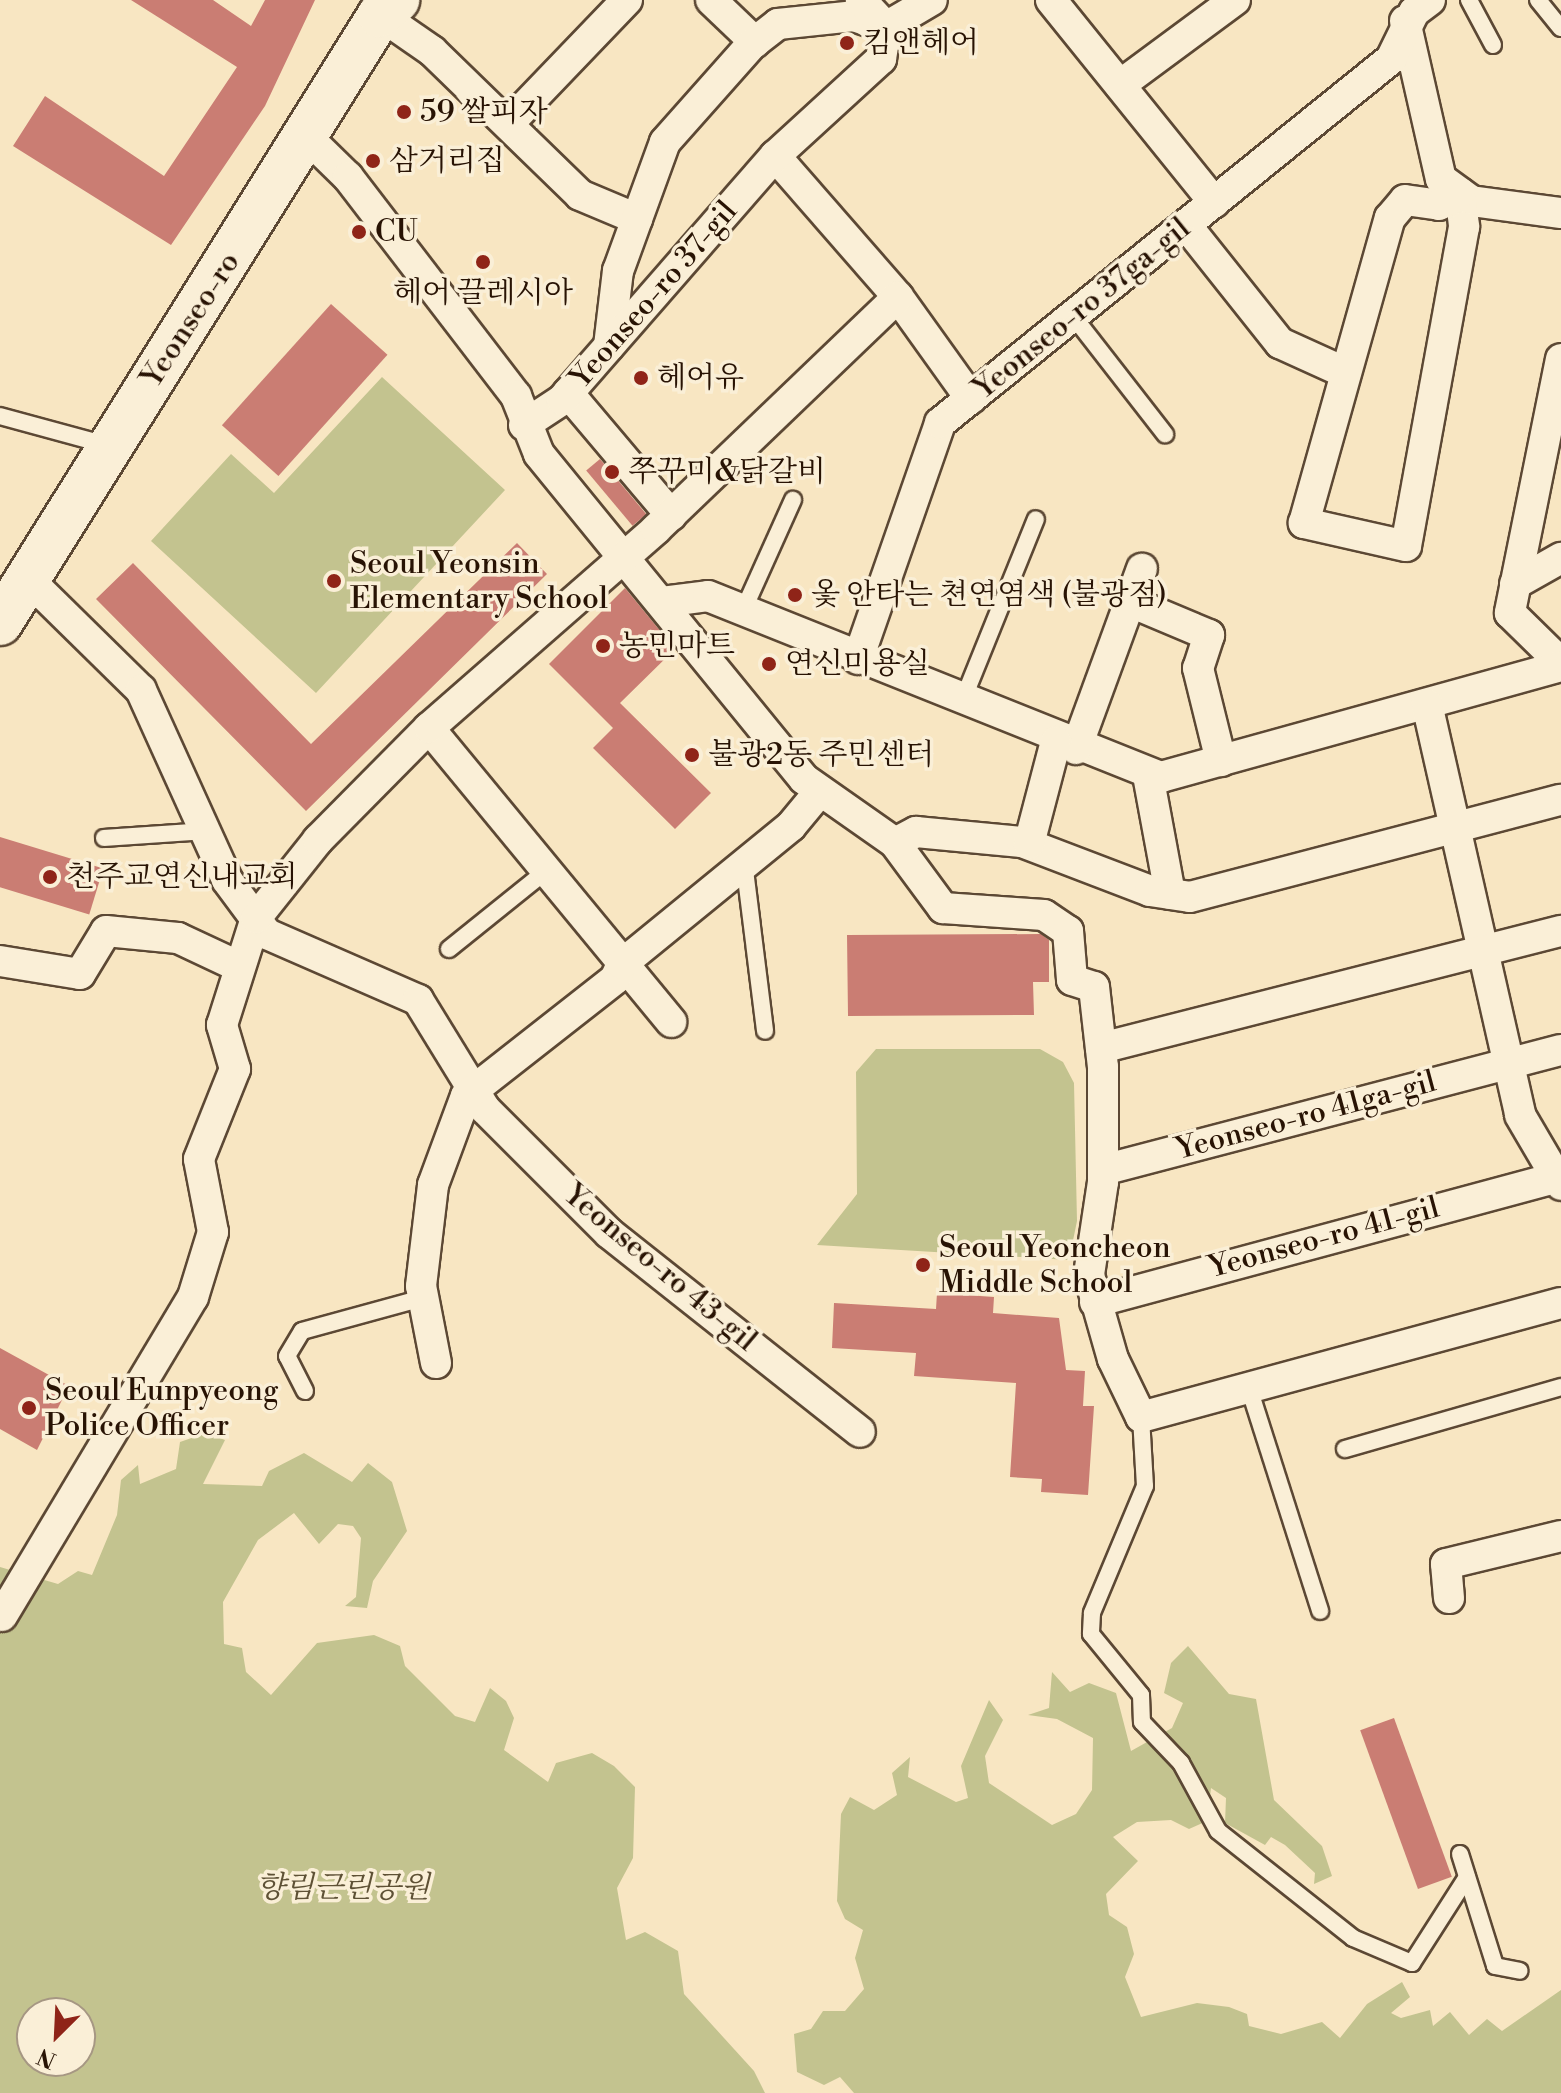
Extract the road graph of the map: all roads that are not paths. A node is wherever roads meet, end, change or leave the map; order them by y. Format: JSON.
{"nodes":[{"id":1,"x":627,"y":0,"type":"edge"},
{"id":2,"x":711,"y":0,"type":"edge"},
{"id":3,"x":861,"y":0,"type":"edge"},
{"id":4,"x":932,"y":0,"type":"edge"},
{"id":5,"x":1051,"y":0,"type":"edge"},
{"id":6,"x":1235,"y":0,"type":"edge"},
{"id":7,"x":1430,"y":0,"type":"edge"},
{"id":8,"x":1469,"y":0,"type":"edge"},
{"id":9,"x":1538,"y":0,"type":"edge"},
{"id":10,"x":384,"y":5,"type":"edge"},
{"id":11,"x":1403,"y":14,"type":"edge"},
{"id":12,"x":886,"y":27,"type":"junction"},
{"id":13,"x":1561,"y":28,"type":"edge"},
{"id":14,"x":755,"y":42,"type":"junction"},
{"id":15,"x":1493,"y":45,"type":"dead end"},
{"id":16,"x":1120,"y":85,"type":"junction"},
{"id":17,"x":508,"y":124,"type":"junction"},
{"id":18,"x":309,"y":139,"type":"junction"},
{"id":19,"x":775,"y":156,"type":"junction"},
{"id":20,"x":1460,"y":193,"type":"junction"},
{"id":21,"x":1214,"y":202,"type":"junction"},
{"id":22,"x":1561,"y":213,"type":"edge"},
{"id":23,"x":637,"y":219,"type":"junction"},
{"id":24,"x":1186,"y":225,"type":"junction"},
{"id":25,"x":898,"y":297,"type":"junction"},
{"id":26,"x":1073,"y":316,"type":"junction"},
{"id":27,"x":609,"y":346,"type":"junction"},
{"id":28,"x":1561,"y":359,"type":"edge"},
{"id":29,"x":1346,"y":373,"type":"junction"},
{"id":30,"x":1558,"y":391,"type":"edge"},
{"id":31,"x":568,"y":393,"type":"junction"},
{"id":32,"x":971,"y":399,"type":"junction"},
{"id":33,"x":0,"y":416,"type":"edge"},
{"id":34,"x":524,"y":425,"type":"junction"},
{"id":35,"x":1165,"y":434,"type":"dead end"},
{"id":36,"x":110,"y":446,"type":"junction"},
{"id":37,"x":793,"y":500,"type":"dead end"},
{"id":38,"x":671,"y":515,"type":"junction"},
{"id":39,"x":1036,"y":519,"type":"dead end"},
{"id":40,"x":623,"y":556,"type":"junction"},
{"id":41,"x":1561,"y":558,"type":"edge"},
{"id":42,"x":1142,"y":569,"type":"dead end"},
{"id":43,"x":28,"y":579,"type":"junction"},
{"id":44,"x":1515,"y":584,"type":"junction"},
{"id":45,"x":1128,"y":601,"type":"junction"},
{"id":46,"x":662,"y":602,"type":"junction"},
{"id":47,"x":743,"y":611,"type":"junction"},
{"id":48,"x":0,"y":623,"type":"edge"},
{"id":49,"x":858,"y":659,"type":"junction"},
{"id":50,"x":1561,"y":665,"type":"edge"},
{"id":51,"x":962,"y":702,"type":"junction"},
{"id":52,"x":1427,"y":704,"type":"junction"},
{"id":53,"x":429,"y":728,"type":"junction"},
{"id":54,"x":1066,"y":745,"type":"junction"},
{"id":55,"x":1221,"y":761,"type":"junction"},
{"id":56,"x":1148,"y":775,"type":"junction"},
{"id":57,"x":820,"y":791,"type":"junction"},
{"id":58,"x":1561,"y":800,"type":"edge"},
{"id":59,"x":1455,"y":830,"type":"junction"},
{"id":60,"x":206,"y":831,"type":"junction"},
{"id":61,"x":104,"y":838,"type":"dead end"},
{"id":62,"x":895,"y":843,"type":"junction"},
{"id":63,"x":1029,"y":844,"type":"junction"},
{"id":64,"x":744,"y":862,"type":"junction"},
{"id":65,"x":546,"y":871,"type":"junction"},
{"id":66,"x":1170,"y":894,"type":"junction"},
{"id":67,"x":256,"y":918,"type":"junction"},
{"id":68,"x":1561,"y":931,"type":"edge"},
{"id":69,"x":449,"y":949,"type":"dead end"},
{"id":70,"x":1482,"y":950,"type":"junction"},
{"id":71,"x":0,"y":961,"type":"edge"},
{"id":72,"x":622,"y":964,"type":"junction"},
{"id":73,"x":240,"y":967,"type":"junction"},
{"id":74,"x":671,"y":1022,"type":"dead end"},
{"id":75,"x":765,"y":1031,"type":"dead end"},
{"id":76,"x":1101,"y":1048,"type":"junction"},
{"id":77,"x":1561,"y":1050,"type":"edge"},
{"id":78,"x":1509,"y":1062,"type":"junction"},
{"id":79,"x":474,"y":1090,"type":"junction"},
{"id":80,"x":1103,"y":1170,"type":"junction"},
{"id":81,"x":1559,"y":1180,"type":"edge"},
{"id":82,"x":423,"y":1298,"type":"junction"},
{"id":83,"x":1095,"y":1302,"type":"junction"},
{"id":84,"x":1561,"y":1303,"type":"edge"},
{"id":85,"x":436,"y":1363,"type":"dead end"},
{"id":86,"x":1561,"y":1387,"type":"edge"},
{"id":87,"x":1249,"y":1388,"type":"junction"},
{"id":88,"x":305,"y":1391,"type":"dead end"},
{"id":89,"x":1141,"y":1417,"type":"junction"},
{"id":90,"x":860,"y":1432,"type":"dead end"},
{"id":91,"x":1345,"y":1449,"type":"dead end"},
{"id":92,"x":1561,"y":1536,"type":"edge"},
{"id":93,"x":1449,"y":1598,"type":"dead end"},
{"id":94,"x":1320,"y":1611,"type":"dead end"},
{"id":95,"x":2,"y":1616,"type":"dead end"},
{"id":96,"x":1460,"y":1854,"type":"dead end"},
{"id":97,"x":1467,"y":1877,"type":"junction"},
{"id":98,"x":1520,"y":1971,"type":"dead end"}],
"edges":[{"from":1,"to":17,"type":"street"},
{"from":2,"to":14,"type":"street"},
{"from":3,"to":12,"type":"street"},
{"from":4,"to":12,"type":"street"},
{"from":5,"to":16,"type":"street"},
{"from":6,"to":16,"type":"street"},
{"from":7,"to":11,"type":"street","name":"Yeonseo-ro 37ga-gil"},
{"from":8,"to":15,"type":"lane"},
{"from":9,"to":13,"type":"lane"},
{"from":10,"to":17,"type":"street","name":"Yeonseo-ro"},
{"from":10,"to":18,"type":"main road","name":"Yeonseo-ro"},
{"from":11,"to":20,"type":"street"},
{"from":11,"to":21,"type":"street","name":"Yeonseo-ro 37ga-gil"},
{"from":12,"to":14,"type":"street"},
{"from":12,"to":19,"type":"street","name":"Yeonseo-ro 37-gil"},
{"from":14,"to":23,"type":"street"},
{"from":16,"to":21,"type":"street"},
{"from":17,"to":23,"type":"street","name":"Yeonseo-ro"},
{"from":18,"to":34,"type":"street"},
{"from":18,"to":36,"type":"main road","name":"Yeonseo-ro"},
{"from":19,"to":25,"type":"street"},
{"from":19,"to":27,"type":"street","name":"Yeonseo-ro 37-gil"},
{"from":20,"to":22,"type":"street"},
{"from":20,"to":29,"type":"street"},
{"from":20,"to":29,"type":"street"},
{"from":21,"to":24,"type":"street","name":"Yeonseo-ro 37ga-gil"},
{"from":23,"to":27,"type":"street"},
{"from":24,"to":26,"type":"street","name":"Yeonseo-ro 37ga-gil"},
{"from":24,"to":29,"type":"street"},
{"from":25,"to":32,"type":"street"},
{"from":25,"to":38,"type":"street"},
{"from":26,"to":32,"type":"street","name":"Yeonseo-ro 37ga-gil"},
{"from":26,"to":35,"type":"lane"},
{"from":27,"to":31,"type":"street","name":"Yeonseo-ro 37-gil"},
{"from":28,"to":30,"type":"street"},
{"from":30,"to":44,"type":"street"},
{"from":31,"to":34,"type":"street","name":"Yeonseo-ro 37-gil"},
{"from":31,"to":38,"type":"street"},
{"from":32,"to":49,"type":"street","name":"Yeonseo-ro 37ga-gil"},
{"from":33,"to":36,"type":"lane"},
{"from":34,"to":40,"type":"street"},
{"from":36,"to":43,"type":"main road","name":"Yeonseo-ro"},
{"from":37,"to":47,"type":"lane"},
{"from":38,"to":40,"type":"street"},
{"from":39,"to":51,"type":"lane"},
{"from":40,"to":46,"type":"street"},
{"from":40,"to":53,"type":"street"},
{"from":41,"to":44,"type":"street"},
{"from":42,"to":45,"type":"street"},
{"from":43,"to":48,"type":"main road","name":"Yeonseo-ro"},
{"from":43,"to":60,"type":"street","name":"Yeonseo-ro 43-gil"},
{"from":44,"to":50,"type":"street"},
{"from":45,"to":54,"type":"street"},
{"from":45,"to":55,"type":"street"},
{"from":46,"to":47,"type":"street"},
{"from":46,"to":57,"type":"street"},
{"from":47,"to":49,"type":"street"},
{"from":49,"to":51,"type":"street"},
{"from":50,"to":52,"type":"street"},
{"from":51,"to":54,"type":"street"},
{"from":52,"to":55,"type":"street"},
{"from":52,"to":59,"type":"street"},
{"from":53,"to":65,"type":"street"},
{"from":53,"to":67,"type":"street"},
{"from":54,"to":56,"type":"street"},
{"from":54,"to":63,"type":"street"},
{"from":55,"to":56,"type":"street"},
{"from":56,"to":66,"type":"street"},
{"from":57,"to":62,"type":"street"},
{"from":57,"to":64,"type":"street"},
{"from":58,"to":59,"type":"street"},
{"from":59,"to":66,"type":"street"},
{"from":59,"to":70,"type":"street"},
{"from":60,"to":61,"type":"lane"},
{"from":60,"to":67,"type":"street","name":"Yeonseo-ro 43-gil"},
{"from":62,"to":63,"type":"street"},
{"from":62,"to":76,"type":"street"},
{"from":63,"to":66,"type":"street"},
{"from":64,"to":72,"type":"street"},
{"from":64,"to":75,"type":"lane"},
{"from":65,"to":69,"type":"lane"},
{"from":65,"to":72,"type":"street"},
{"from":67,"to":73,"type":"street"},
{"from":67,"to":79,"type":"street","name":"Yeonseo-ro 43-gil"},
{"from":68,"to":70,"type":"street"},
{"from":70,"to":76,"type":"street"},
{"from":70,"to":78,"type":"street"},
{"from":71,"to":73,"type":"street"},
{"from":72,"to":74,"type":"street"},
{"from":72,"to":79,"type":"street"},
{"from":73,"to":95,"type":"street"},
{"from":76,"to":80,"type":"street"},
{"from":77,"to":78,"type":"street","name":"Yeonseo-ro 41ga-gil"},
{"from":78,"to":80,"type":"street","name":"Yeonseo-ro 41ga-gil"},
{"from":78,"to":81,"type":"street"},
{"from":79,"to":82,"type":"street"},
{"from":79,"to":90,"type":"street","name":"Yeonseo-ro 43-gil"},
{"from":80,"to":83,"type":"street"},
{"from":81,"to":83,"type":"street","name":"Yeonseo-ro 41-gil"},
{"from":82,"to":85,"type":"street"},
{"from":82,"to":88,"type":"lane"},
{"from":83,"to":89,"type":"street"},
{"from":84,"to":87,"type":"street"},
{"from":86,"to":91,"type":"lane"},
{"from":87,"to":89,"type":"street"},
{"from":87,"to":94,"type":"lane"},
{"from":89,"to":97,"type":"lane"},
{"from":92,"to":93,"type":"street"},
{"from":96,"to":97,"type":"lane"},
{"from":97,"to":98,"type":"lane"}]}
